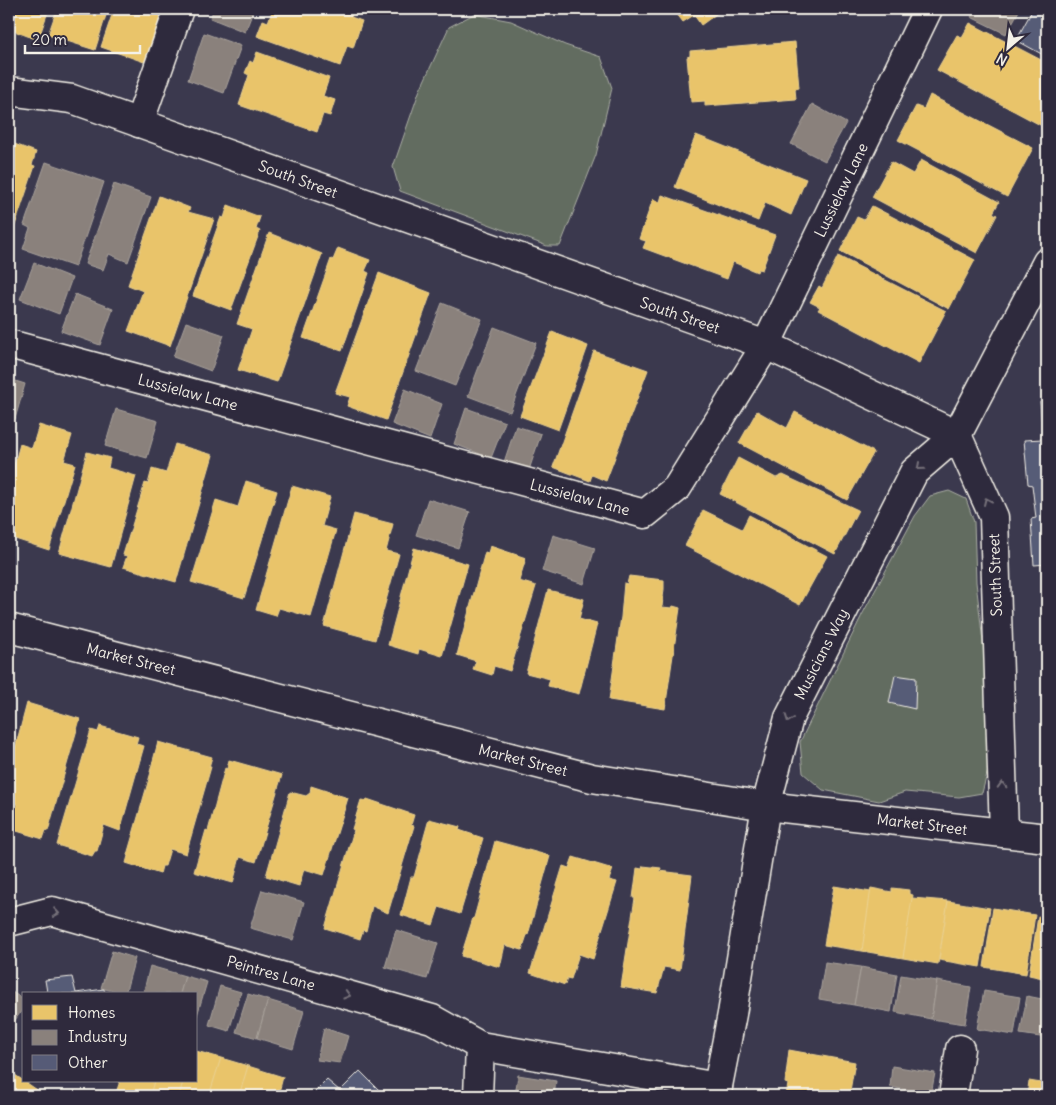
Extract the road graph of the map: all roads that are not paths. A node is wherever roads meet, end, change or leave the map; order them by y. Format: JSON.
{"nodes":[{"id":1,"x":178,"y":9,"type":"edge"},
{"id":2,"x":928,"y":9,"type":"edge"},
{"id":3,"x":9,"y":91,"type":"edge"},
{"id":4,"x":139,"y":122,"type":"junction"},
{"id":5,"x":1047,"y":262,"type":"edge"},
{"id":6,"x":9,"y":344,"type":"edge"},
{"id":7,"x":766,"y":346,"type":"junction"},
{"id":8,"x":957,"y":435,"type":"junction"},
{"id":9,"x":9,"y":628,"type":"edge"},
{"id":10,"x":766,"y":806,"type":"junction"},
{"id":11,"x":1004,"y":834,"type":"junction"},
{"id":12,"x":1047,"y":838,"type":"edge"},
{"id":13,"x":9,"y":922,"type":"edge"},
{"id":14,"x":480,"y":1046,"type":"junction"},
{"id":15,"x":960,"y":1049,"type":"dead end"},
{"id":16,"x":717,"y":1092,"type":"edge"},
{"id":17,"x":478,"y":1096,"type":"edge"},
{"id":18,"x":953,"y":1096,"type":"edge"}],
"edges":[{"from":1,"to":4,"type":"street"},
{"from":2,"to":7,"type":"street","name":"Lussielaw Lane"},
{"from":3,"to":4,"type":"street","name":"South Street"},
{"from":4,"to":7,"type":"street","name":"South Street"},
{"from":5,"to":8,"type":"street","name":"Musicians Way"},
{"from":6,"to":7,"type":"street","name":"Lussielaw Lane"},
{"from":7,"to":8,"type":"street","name":"South Street"},
{"from":8,"to":10,"type":"street","name":"Musicians Way","one_way":true},
{"from":11,"to":8,"type":"street","name":"South Street","one_way":true},
{"from":9,"to":10,"type":"street","name":"Market Street"},
{"from":10,"to":11,"type":"street","name":"Market Street"},
{"from":10,"to":16,"type":"street","name":"Musicians Way"},
{"from":11,"to":12,"type":"street","name":"Market Street"},
{"from":13,"to":14,"type":"street","name":"Peintres Lane","one_way":true},
{"from":14,"to":16,"type":"street","name":"Peintres Lane"},
{"from":14,"to":17,"type":"street"},
{"from":15,"to":18,"type":"street"}]}
